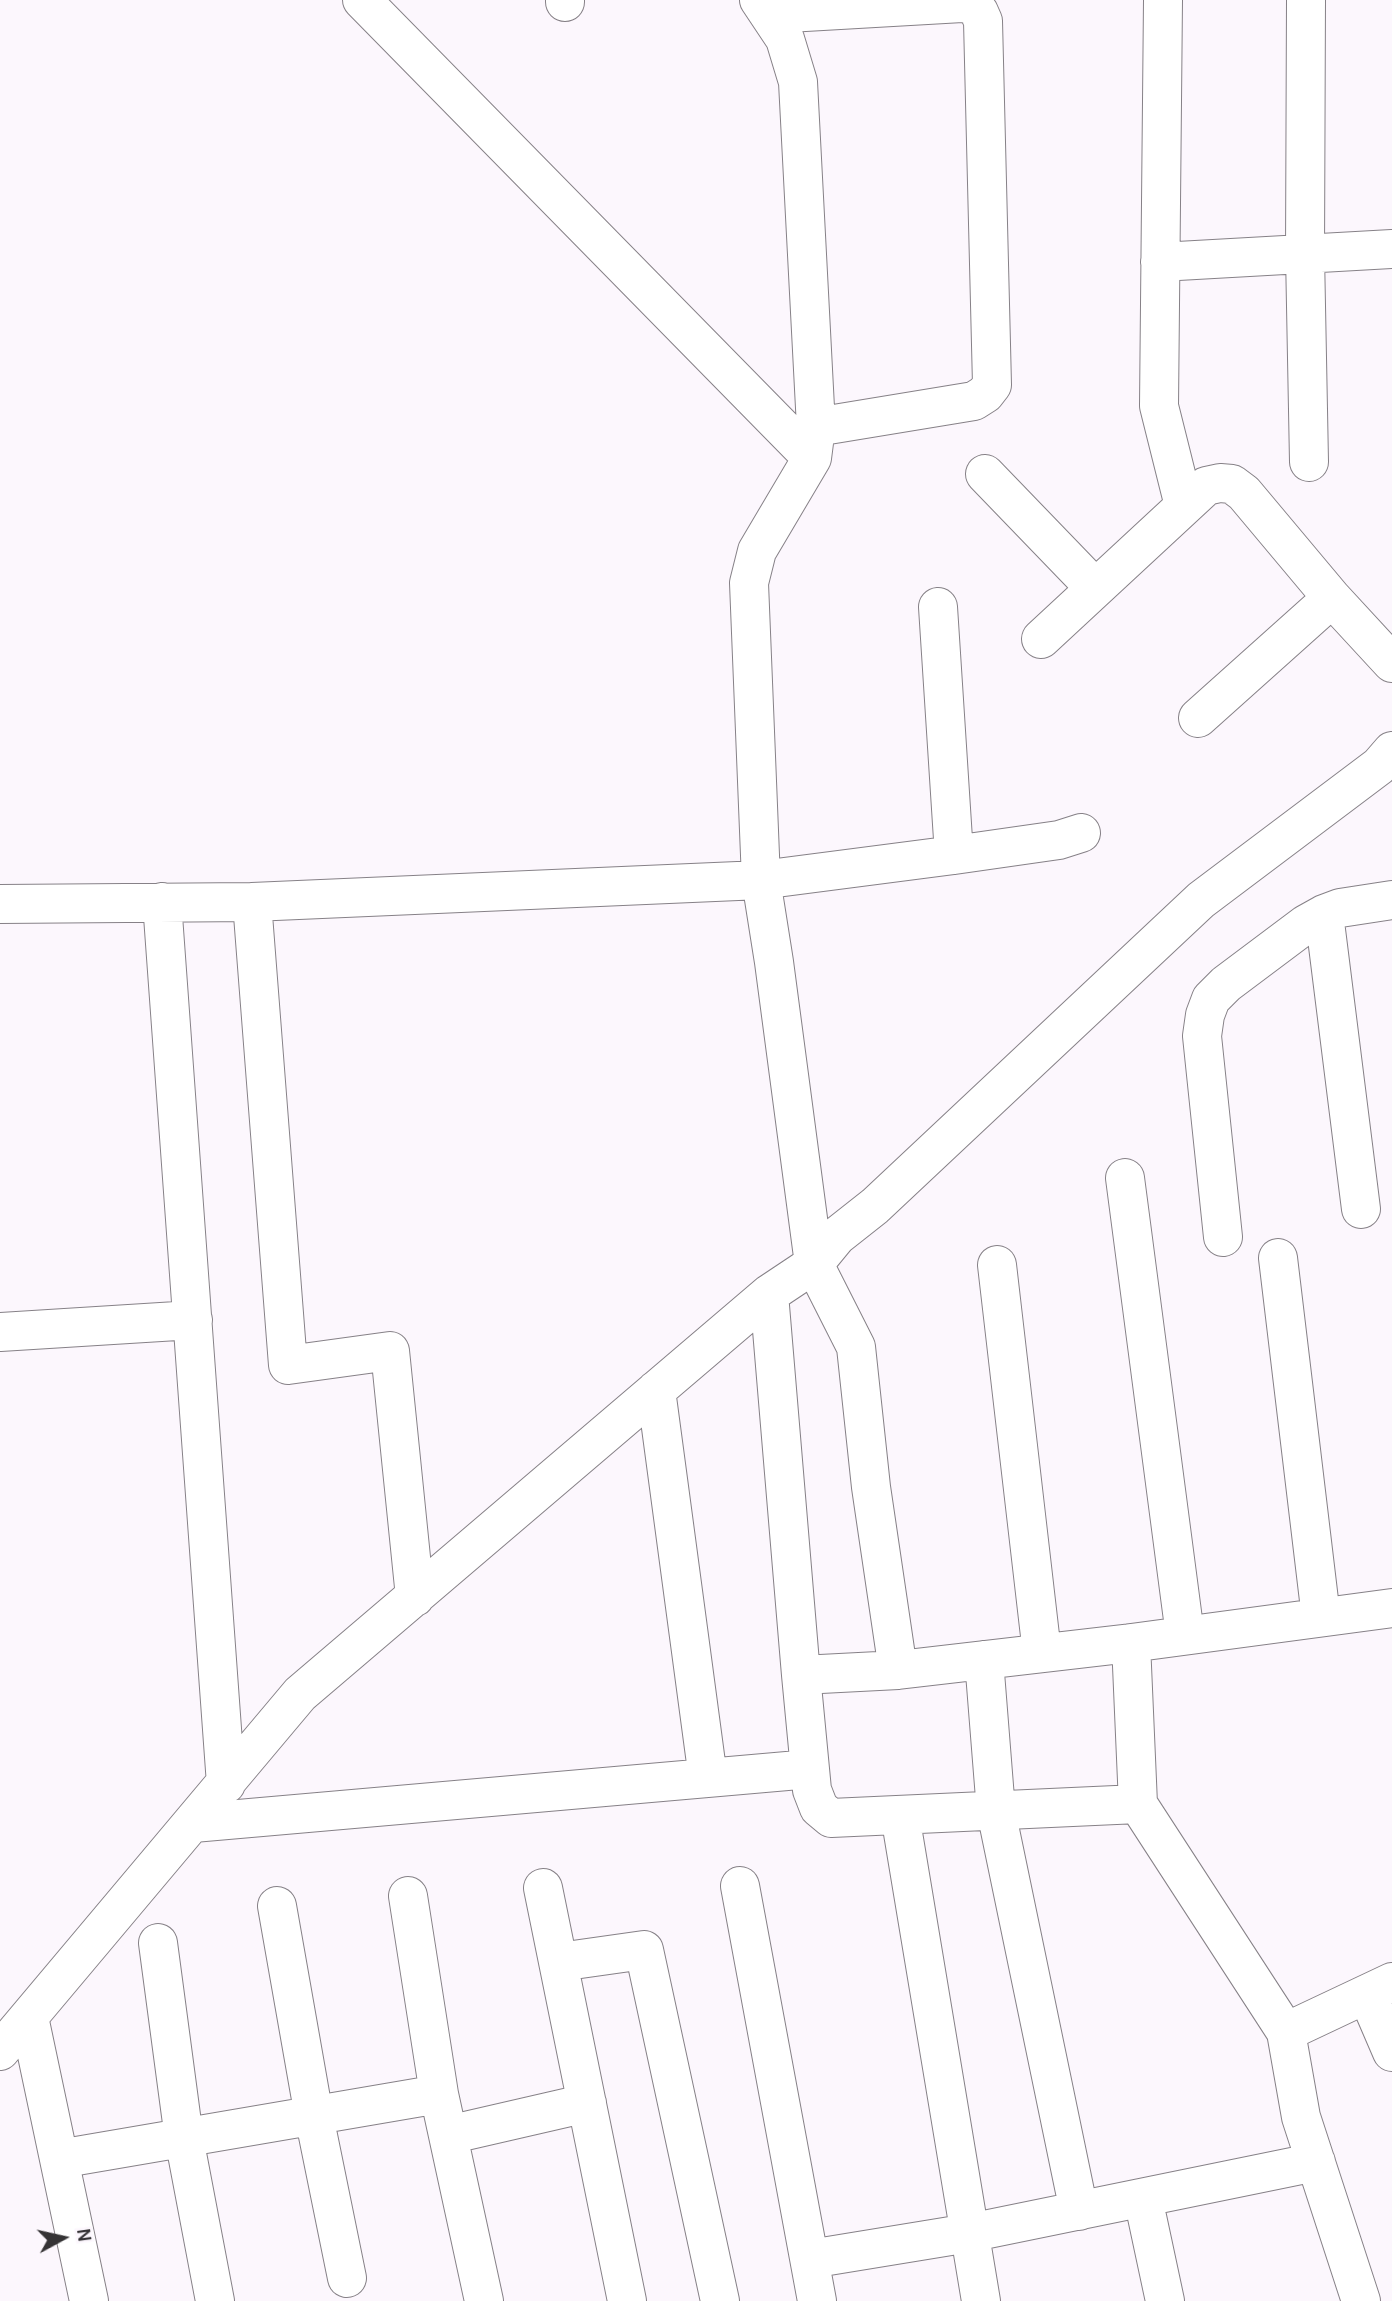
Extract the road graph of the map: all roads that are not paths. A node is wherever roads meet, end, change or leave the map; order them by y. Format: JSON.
{"nodes":[{"id":1,"x":362,"y":0,"type":"edge"},
{"id":2,"x":1163,"y":0,"type":"edge"},
{"id":3,"x":1306,"y":0,"type":"edge"},
{"id":4,"x":765,"y":7,"type":"edge"},
{"id":5,"x":1392,"y":249,"type":"edge"},
{"id":6,"x":1305,"y":254,"type":"junction"},
{"id":7,"x":1160,"y":262,"type":"junction"},
{"id":8,"x":814,"y":443,"type":"junction"},
{"id":9,"x":1309,"y":462,"type":"dead end"},
{"id":10,"x":985,"y":474,"type":"dead end"},
{"id":11,"x":1184,"y":506,"type":"junction"},
{"id":12,"x":1095,"y":588,"type":"junction"},
{"id":13,"x":1332,"y":598,"type":"junction"},
{"id":14,"x":937,"y":607,"type":"dead end"},
{"id":15,"x":1041,"y":639,"type":"dead end"},
{"id":16,"x":1392,"y":663,"type":"edge"},
{"id":17,"x":1198,"y":718,"type":"dead end"},
{"id":18,"x":1392,"y":751,"type":"edge"},
{"id":19,"x":1081,"y":833,"type":"dead end"},
{"id":20,"x":954,"y":855,"type":"junction"},
{"id":21,"x":761,"y":880,"type":"junction"},
{"id":22,"x":1392,"y":900,"type":"edge"},
{"id":23,"x":162,"y":902,"type":"junction"},
{"id":24,"x":252,"y":902,"type":"junction"},
{"id":25,"x":0,"y":904,"type":"edge"},
{"id":26,"x":1324,"y":914,"type":"junction"},
{"id":27,"x":1125,"y":1178,"type":"dead end"},
{"id":28,"x":1361,"y":1209,"type":"dead end"},
{"id":29,"x":1223,"y":1237,"type":"dead end"},
{"id":30,"x":1278,"y":1258,"type":"dead end"},
{"id":31,"x":814,"y":1264,"type":"junction"},
{"id":32,"x":997,"y":1265,"type":"dead end"},
{"id":33,"x":769,"y":1294,"type":"junction"},
{"id":34,"x":0,"y":1320,"type":"edge"},
{"id":35,"x":192,"y":1320,"type":"junction"},
{"id":36,"x":0,"y":1332,"type":"edge"},
{"id":37,"x":656,"y":1390,"type":"junction"},
{"id":38,"x":415,"y":1597,"type":"junction"},
{"id":39,"x":1392,"y":1608,"type":"edge"},
{"id":40,"x":1321,"y":1617,"type":"junction"},
{"id":41,"x":1185,"y":1635,"type":"junction"},
{"id":42,"x":1131,"y":1643,"type":"junction"},
{"id":43,"x":1042,"y":1653,"type":"junction"},
{"id":44,"x":984,"y":1660,"type":"junction"},
{"id":45,"x":898,"y":1670,"type":"junction"},
{"id":46,"x":800,"y":1675,"type":"junction"},
{"id":47,"x":810,"y":1769,"type":"junction"},
{"id":48,"x":708,"y":1778,"type":"junction"},
{"id":49,"x":226,"y":1784,"type":"junction"},
{"id":50,"x":1138,"y":1804,"type":"junction"},
{"id":51,"x":996,"y":1811,"type":"junction"},
{"id":52,"x":900,"y":1815,"type":"junction"},
{"id":53,"x":193,"y":1823,"type":"junction"},
{"id":54,"x":740,"y":1886,"type":"dead end"},
{"id":55,"x":543,"y":1888,"type":"dead end"},
{"id":56,"x":408,"y":1896,"type":"dead end"},
{"id":57,"x":277,"y":1906,"type":"dead end"},
{"id":58,"x":158,"y":1943,"type":"dead end"},
{"id":59,"x":559,"y":1962,"type":"junction"},
{"id":60,"x":1379,"y":1988,"type":"edge"},
{"id":61,"x":29,"y":2017,"type":"junction"},
{"id":62,"x":1286,"y":2032,"type":"junction"},
{"id":63,"x":0,"y":2051,"type":"edge"},
{"id":64,"x":1392,"y":2052,"type":"edge"},
{"id":65,"x":439,"y":2094,"type":"junction"},
{"id":66,"x":587,"y":2103,"type":"junction"},
{"id":67,"x":314,"y":2116,"type":"junction"},
{"id":68,"x":448,"y":2135,"type":"junction"},
{"id":69,"x":184,"y":2138,"type":"junction"},
{"id":70,"x":59,"y":2159,"type":"junction"},
{"id":71,"x":1316,"y":2162,"type":"junction"},
{"id":72,"x":1143,"y":2198,"type":"junction"},
{"id":73,"x":1080,"y":2211,"type":"junction"},
{"id":74,"x":969,"y":2233,"type":"junction"},
{"id":75,"x":347,"y":2278,"type":"dead end"},
{"id":76,"x":809,"y":2289,"type":"edge"},
{"id":77,"x":1392,"y":2294,"type":"edge"},
{"id":78,"x":89,"y":2301,"type":"edge"},
{"id":79,"x":215,"y":2301,"type":"edge"},
{"id":80,"x":484,"y":2301,"type":"edge"},
{"id":81,"x":627,"y":2301,"type":"edge"},
{"id":82,"x":720,"y":2301,"type":"edge"},
{"id":83,"x":981,"y":2301,"type":"edge"},
{"id":84,"x":1166,"y":2301,"type":"edge"},
{"id":85,"x":1361,"y":2301,"type":"edge"},
{"id":86,"x":1377,"y":2301,"type":"edge"}],
"edges":[{"from":1,"to":8,"type":"street"},
{"from":2,"to":7,"type":"street"},
{"from":3,"to":6,"type":"street"},
{"from":4,"to":8,"type":"street"},
{"from":4,"to":8,"type":"street"},
{"from":5,"to":6,"type":"street"},
{"from":6,"to":7,"type":"street"},
{"from":6,"to":9,"type":"street"},
{"from":7,"to":11,"type":"street"},
{"from":8,"to":21,"type":"street"},
{"from":10,"to":12,"type":"street"},
{"from":11,"to":12,"type":"street"},
{"from":11,"to":13,"type":"street"},
{"from":12,"to":15,"type":"street"},
{"from":13,"to":16,"type":"street"},
{"from":13,"to":17,"type":"street"},
{"from":14,"to":20,"type":"street"},
{"from":18,"to":31,"type":"street"},
{"from":19,"to":20,"type":"street"},
{"from":20,"to":21,"type":"street"},
{"from":21,"to":24,"type":"street"},
{"from":21,"to":31,"type":"street"},
{"from":22,"to":26,"type":"street"},
{"from":23,"to":24,"type":"street"},
{"from":23,"to":25,"type":"street"},
{"from":23,"to":35,"type":"street"},
{"from":24,"to":38,"type":"street"},
{"from":26,"to":28,"type":"street"},
{"from":26,"to":29,"type":"street"},
{"from":27,"to":41,"type":"street"},
{"from":30,"to":40,"type":"street"},
{"from":31,"to":33,"type":"street"},
{"from":31,"to":45,"type":"street"},
{"from":32,"to":43,"type":"street"},
{"from":33,"to":37,"type":"street"},
{"from":33,"to":46,"type":"street"},
{"from":34,"to":36,"type":"street"},
{"from":35,"to":36,"type":"street"},
{"from":35,"to":49,"type":"street"},
{"from":37,"to":38,"type":"street"},
{"from":37,"to":48,"type":"street"},
{"from":38,"to":49,"type":"street"},
{"from":39,"to":40,"type":"street"},
{"from":40,"to":41,"type":"street"},
{"from":41,"to":42,"type":"street"},
{"from":42,"to":43,"type":"street"},
{"from":42,"to":50,"type":"street"},
{"from":43,"to":44,"type":"street"},
{"from":44,"to":45,"type":"street"},
{"from":44,"to":51,"type":"street"},
{"from":45,"to":46,"type":"street"},
{"from":46,"to":47,"type":"street"},
{"from":47,"to":48,"type":"street"},
{"from":47,"to":52,"type":"street"},
{"from":48,"to":53,"type":"street"},
{"from":49,"to":53,"type":"street"},
{"from":50,"to":51,"type":"street"},
{"from":50,"to":62,"type":"street"},
{"from":51,"to":52,"type":"street"},
{"from":51,"to":73,"type":"street"},
{"from":52,"to":74,"type":"street"},
{"from":53,"to":61,"type":"street"},
{"from":54,"to":76,"type":"street"},
{"from":55,"to":59,"type":"street"},
{"from":56,"to":65,"type":"street"},
{"from":57,"to":67,"type":"street"},
{"from":58,"to":69,"type":"street"},
{"from":59,"to":66,"type":"street"},
{"from":59,"to":82,"type":"street"},
{"from":60,"to":62,"type":"street"},
{"from":60,"to":64,"type":"street"},
{"from":61,"to":63,"type":"street"},
{"from":61,"to":70,"type":"street"},
{"from":62,"to":71,"type":"street"},
{"from":65,"to":67,"type":"street"},
{"from":65,"to":68,"type":"street"},
{"from":66,"to":68,"type":"street"},
{"from":66,"to":81,"type":"street"},
{"from":67,"to":69,"type":"street"},
{"from":67,"to":75,"type":"street"},
{"from":68,"to":80,"type":"street"},
{"from":69,"to":70,"type":"street"},
{"from":69,"to":79,"type":"street"},
{"from":70,"to":78,"type":"street"},
{"from":71,"to":72,"type":"street"},
{"from":71,"to":85,"type":"street"},
{"from":72,"to":73,"type":"street"},
{"from":72,"to":84,"type":"street"},
{"from":73,"to":74,"type":"street"},
{"from":74,"to":76,"type":"street"},
{"from":74,"to":83,"type":"street"},
{"from":77,"to":86,"type":"street"}]}
